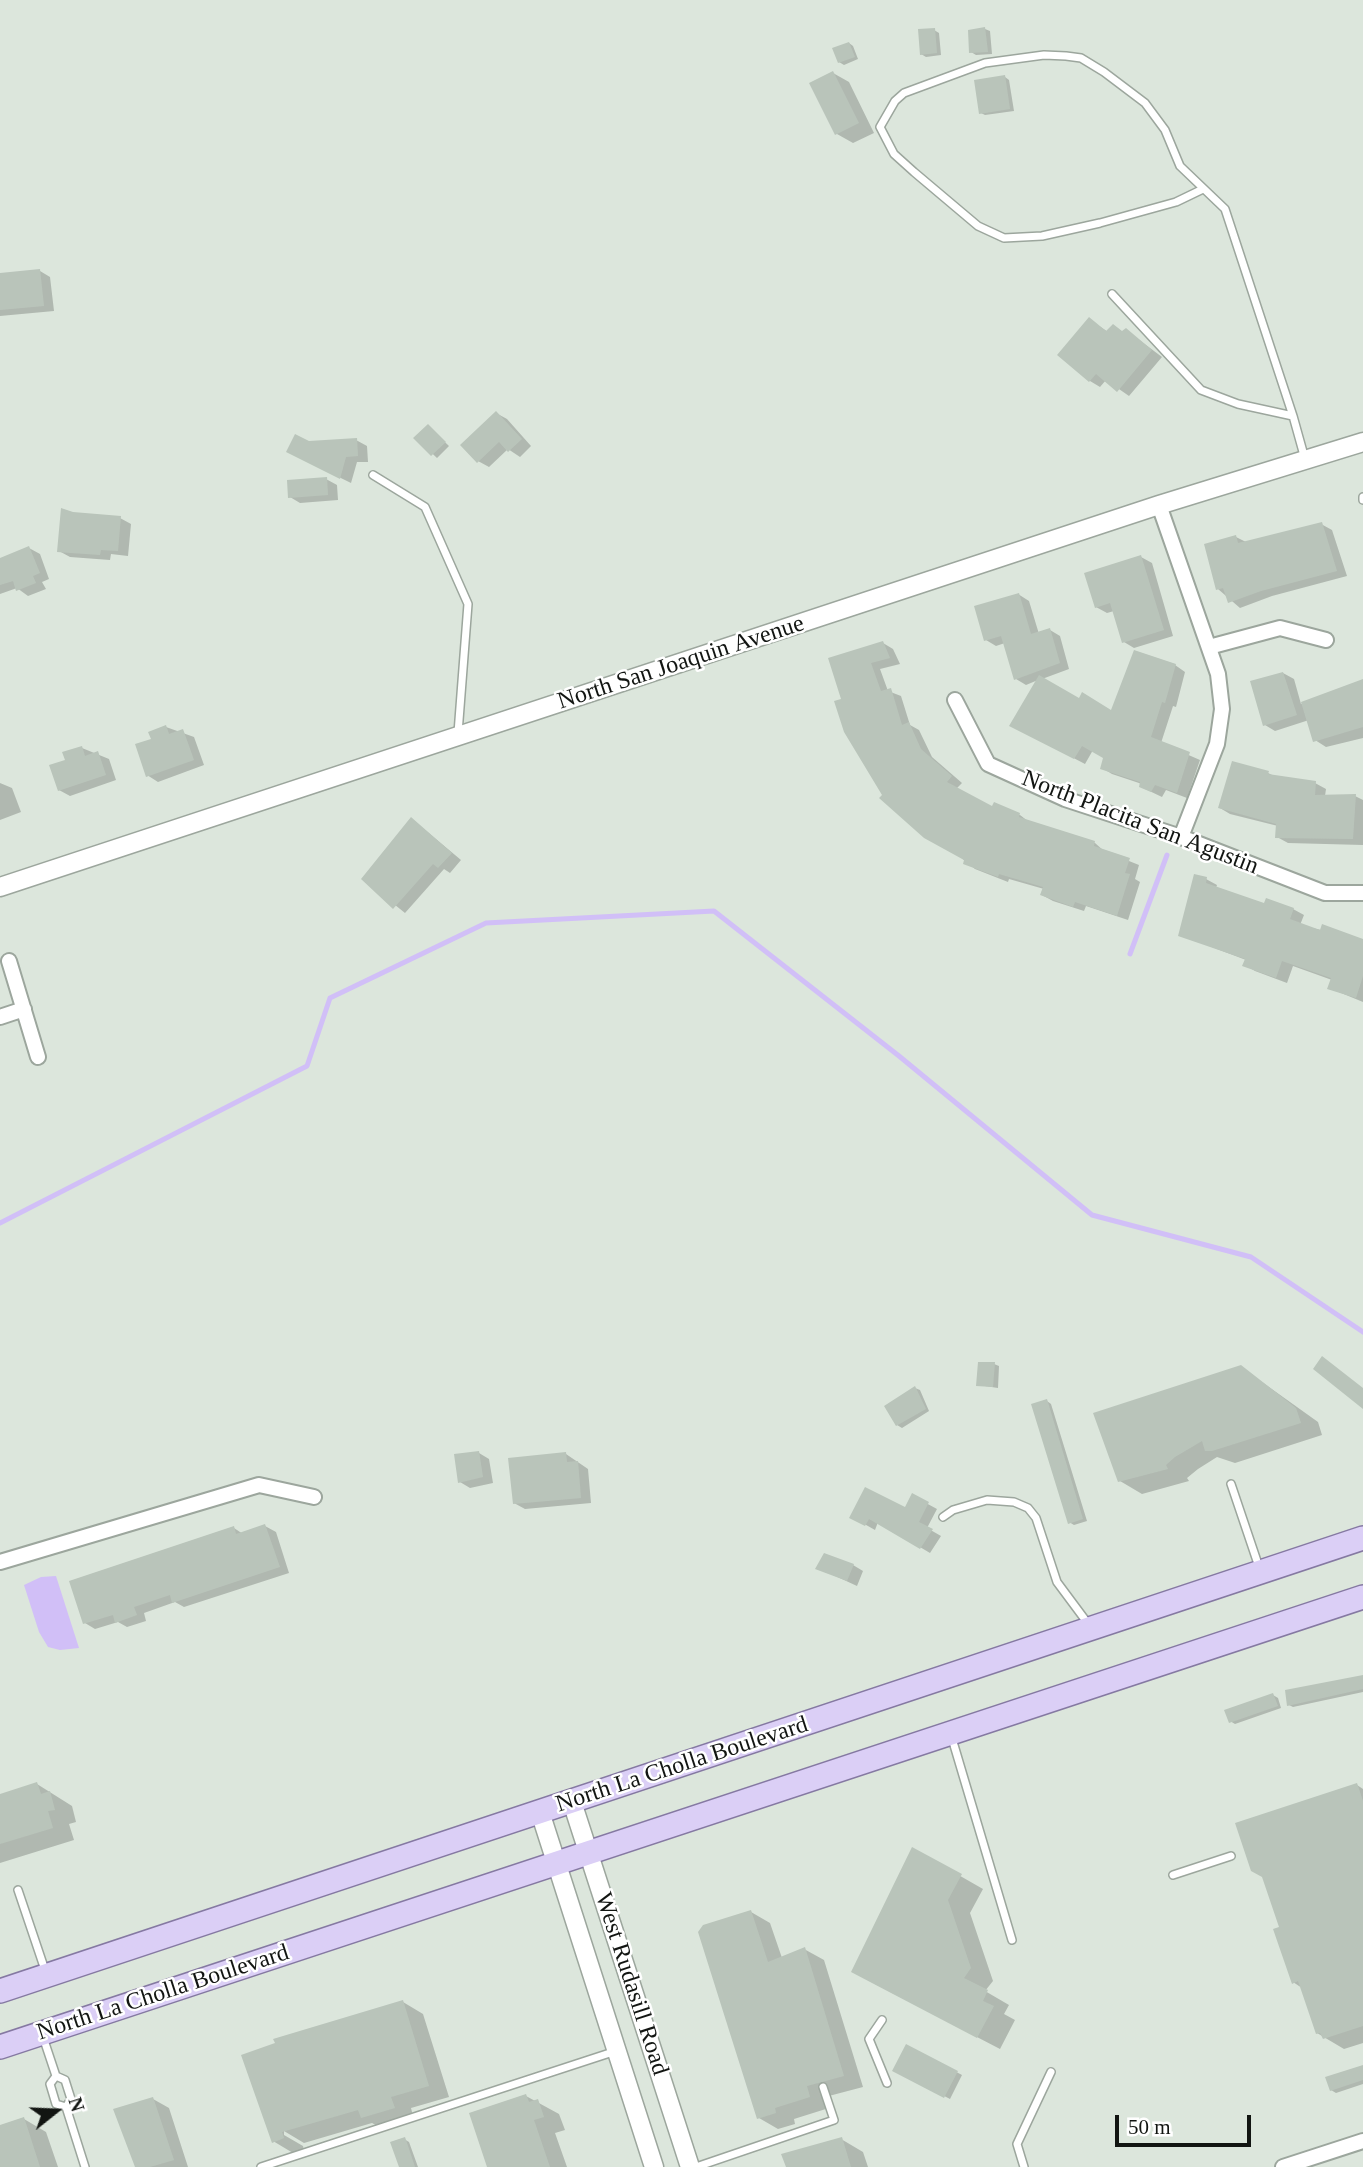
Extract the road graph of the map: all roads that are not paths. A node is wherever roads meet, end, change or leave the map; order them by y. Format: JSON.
{"nodes":[{"id":1,"x":1203,"y":189,"type":"junction"},
{"id":2,"x":1112,"y":294,"type":"dead end"},
{"id":3,"x":1293,"y":416,"type":"junction"},
{"id":4,"x":1363,"y":442,"type":"edge"},
{"id":5,"x":1305,"y":460,"type":"junction"},
{"id":6,"x":373,"y":475,"type":"dead end"},
{"id":7,"x":1158,"y":505,"type":"junction"},
{"id":8,"x":1326,"y":640,"type":"dead end"},
{"id":9,"x":1209,"y":647,"type":"junction"},
{"id":10,"x":955,"y":699,"type":"dead end"},
{"id":11,"x":458,"y":736,"type":"junction"},
{"id":12,"x":1181,"y":837,"type":"junction"},
{"id":13,"x":0,"y":887,"type":"edge"},
{"id":14,"x":1363,"y":893,"type":"edge"},
{"id":15,"x":9,"y":961,"type":"dead end"},
{"id":16,"x":23,"y":1009,"type":"junction"},
{"id":17,"x":0,"y":1017,"type":"edge"},
{"id":18,"x":38,"y":1057,"type":"dead end"},
{"id":19,"x":1231,"y":1484,"type":"dead end"},
{"id":20,"x":314,"y":1497,"type":"dead end"},
{"id":21,"x":943,"y":1517,"type":"dead end"},
{"id":22,"x":1363,"y":1538,"type":"edge"},
{"id":23,"x":0,"y":1562,"type":"edge"},
{"id":24,"x":1261,"y":1571,"type":"junction"},
{"id":25,"x":1363,"y":1597,"type":"edge"},
{"id":26,"x":1091,"y":1629,"type":"junction"},
{"id":27,"x":950,"y":1735,"type":"junction"},
{"id":28,"x":572,"y":1802,"type":"junction"},
{"id":29,"x":540,"y":1812,"type":"junction"},
{"id":30,"x":589,"y":1854,"type":"junction"},
{"id":31,"x":1231,"y":1856,"type":"dead end"},
{"id":32,"x":557,"y":1865,"type":"junction"},
{"id":33,"x":1173,"y":1875,"type":"dead end"},
{"id":34,"x":18,"y":1890,"type":"dead end"},
{"id":35,"x":1012,"y":1940,"type":"dead end"},
{"id":36,"x":47,"y":1975,"type":"junction"},
{"id":37,"x":0,"y":1991,"type":"edge"},
{"id":38,"x":882,"y":2020,"type":"dead end"},
{"id":39,"x":42,"y":2033,"type":"junction"},
{"id":40,"x":0,"y":2047,"type":"edge"},
{"id":41,"x":618,"y":2050,"type":"junction"},
{"id":42,"x":1051,"y":2072,"type":"dead end"},
{"id":43,"x":55,"y":2076,"type":"junction"},
{"id":44,"x":887,"y":2083,"type":"dead end"},
{"id":45,"x":823,"y":2087,"type":"dead end"},
{"id":46,"x":66,"y":2107,"type":"junction"},
{"id":47,"x":1363,"y":2140,"type":"edge"},
{"id":48,"x":85,"y":2167,"type":"edge"},
{"id":49,"x":261,"y":2167,"type":"edge"},
{"id":50,"x":654,"y":2167,"type":"edge"},
{"id":51,"x":690,"y":2167,"type":"edge"},
{"id":52,"x":696,"y":2167,"type":"edge"},
{"id":53,"x":1024,"y":2167,"type":"edge"},
{"id":54,"x":1283,"y":2167,"type":"edge"}],
"edges":[{"from":1,"to":1,"type":"lane"},
{"from":1,"to":3,"type":"lane"},
{"from":2,"to":3,"type":"lane"},
{"from":3,"to":5,"type":"lane"},
{"from":4,"to":5,"type":"street","name":"North San Joaquin Avenue"},
{"from":5,"to":7,"type":"street","name":"North San Joaquin Avenue"},
{"from":6,"to":11,"type":"lane"},
{"from":7,"to":9,"type":"street"},
{"from":7,"to":11,"type":"street","name":"North San Joaquin Avenue"},
{"from":8,"to":9,"type":"street"},
{"from":9,"to":12,"type":"street"},
{"from":10,"to":12,"type":"street","name":"North Placita San Agustin"},
{"from":11,"to":13,"type":"street","name":"North San Joaquin Avenue"},
{"from":12,"to":14,"type":"street","name":"North Placita San Agustin"},
{"from":15,"to":16,"type":"street"},
{"from":16,"to":17,"type":"street"},
{"from":16,"to":18,"type":"street"},
{"from":19,"to":24,"type":"lane"},
{"from":20,"to":23,"type":"street"},
{"from":21,"to":26,"type":"lane"},
{"from":22,"to":24,"type":"main road","name":"North La Cholla Boulevard"},
{"from":24,"to":26,"type":"main road","name":"North La Cholla Boulevard"},
{"from":25,"to":27,"type":"main road","name":"North La Cholla Boulevard"},
{"from":26,"to":28,"type":"main road","name":"North La Cholla Boulevard"},
{"from":27,"to":30,"type":"main road","name":"North La Cholla Boulevard"},
{"from":27,"to":35,"type":"lane"},
{"from":28,"to":29,"type":"main road","name":"North La Cholla Boulevard"},
{"from":28,"to":30,"type":"street","name":"West Rudasill Road"},
{"from":29,"to":32,"type":"street","name":"West Rudasill Road"},
{"from":29,"to":36,"type":"main road","name":"North La Cholla Boulevard"},
{"from":30,"to":32,"type":"main road","name":"North La Cholla Boulevard"},
{"from":30,"to":51,"type":"street","name":"West Rudasill Road"},
{"from":31,"to":33,"type":"lane"},
{"from":32,"to":39,"type":"main road","name":"North La Cholla Boulevard"},
{"from":32,"to":41,"type":"street","name":"West Rudasill Road"},
{"from":34,"to":36,"type":"lane"},
{"from":36,"to":37,"type":"main road","name":"North La Cholla Boulevard"},
{"from":38,"to":44,"type":"lane"},
{"from":39,"to":40,"type":"main road","name":"North La Cholla Boulevard"},
{"from":39,"to":43,"type":"lane"},
{"from":41,"to":49,"type":"lane"},
{"from":41,"to":50,"type":"street","name":"West Rudasill Road"},
{"from":42,"to":53,"type":"lane"},
{"from":43,"to":46,"type":"lane"},
{"from":43,"to":46,"type":"lane"},
{"from":45,"to":52,"type":"lane"},
{"from":46,"to":48,"type":"lane"},
{"from":47,"to":54,"type":"street"}]}
